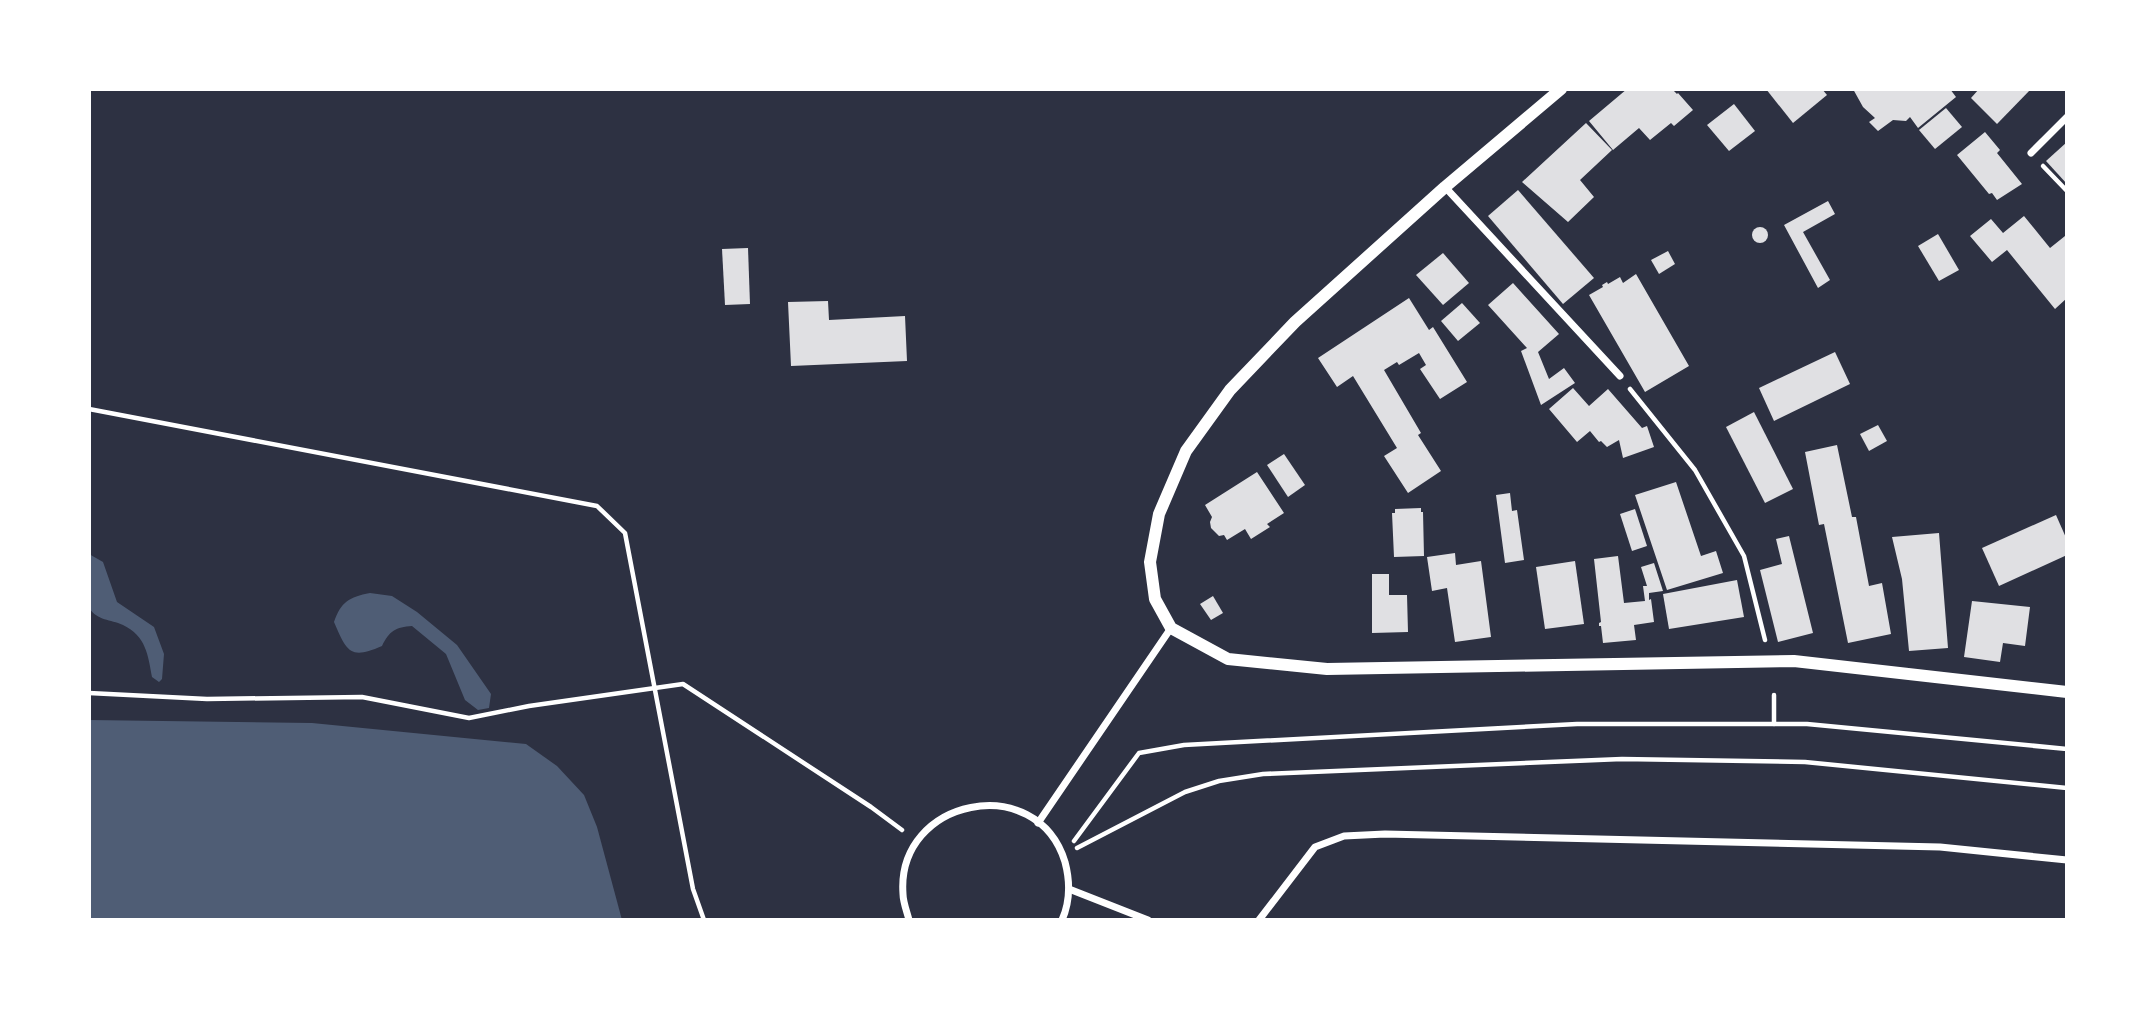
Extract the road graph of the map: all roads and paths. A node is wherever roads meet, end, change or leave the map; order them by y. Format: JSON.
{"nodes":[{"id":1,"x":1561,"y":89,"type":"edge"},
{"id":2,"x":2067,"y":117,"type":"edge"},
{"id":3,"x":2031,"y":153,"type":"joint"},
{"id":4,"x":1445,"y":187,"type":"junction"},
{"id":5,"x":2067,"y":191,"type":"edge"},
{"id":6,"x":1620,"y":376,"type":"joint"},
{"id":7,"x":89,"y":409,"type":"edge"},
{"id":8,"x":1171,"y":628,"type":"junction"},
{"id":9,"x":1770,"y":661,"type":"junction"},
{"id":10,"x":655,"y":688,"type":"junction"},
{"id":11,"x":2067,"y":692,"type":"edge"},
{"id":12,"x":89,"y":693,"type":"edge"},
{"id":13,"x":1774,"y":695,"type":"dead end"},
{"id":14,"x":1774,"y":724,"type":"junction"},
{"id":15,"x":2067,"y":749,"type":"edge"},
{"id":16,"x":2067,"y":788,"type":"edge"},
{"id":17,"x":1038,"y":822,"type":"junction"},
{"id":18,"x":917,"y":841,"type":"junction"},
{"id":19,"x":1063,"y":856,"type":"junction"},
{"id":20,"x":2067,"y":860,"type":"edge"},
{"id":21,"x":1069,"y":889,"type":"junction"},
{"id":22,"x":704,"y":920,"type":"edge"},
{"id":23,"x":909,"y":920,"type":"edge"},
{"id":24,"x":1062,"y":920,"type":"edge"},
{"id":25,"x":1148,"y":920,"type":"edge"},
{"id":26,"x":1259,"y":920,"type":"edge"}],
"edges":[{"from":1,"to":4,"type":"street"},
{"from":2,"to":3,"type":"street"},
{"from":3,"to":5,"type":"path"},
{"from":4,"to":6,"type":"street"},
{"from":4,"to":8,"type":"street"},
{"from":6,"to":9,"type":"path"},
{"from":7,"to":10,"type":"path"},
{"from":8,"to":9,"type":"street"},
{"from":8,"to":17,"type":"street"},
{"from":9,"to":11,"type":"street"},
{"from":10,"to":12,"type":"path"},
{"from":10,"to":18,"type":"path"},
{"from":10,"to":22,"type":"path"},
{"from":13,"to":14,"type":"path"},
{"from":14,"to":15,"type":"path"},
{"from":14,"to":19,"type":"path"},
{"from":16,"to":19,"type":"path"},
{"from":17,"to":18,"type":"street"},
{"from":17,"to":19,"type":"street"},
{"from":18,"to":23,"type":"street"},
{"from":19,"to":21,"type":"street"},
{"from":20,"to":26,"type":"street"},
{"from":21,"to":24,"type":"street"},
{"from":21,"to":25,"type":"street"}]}
